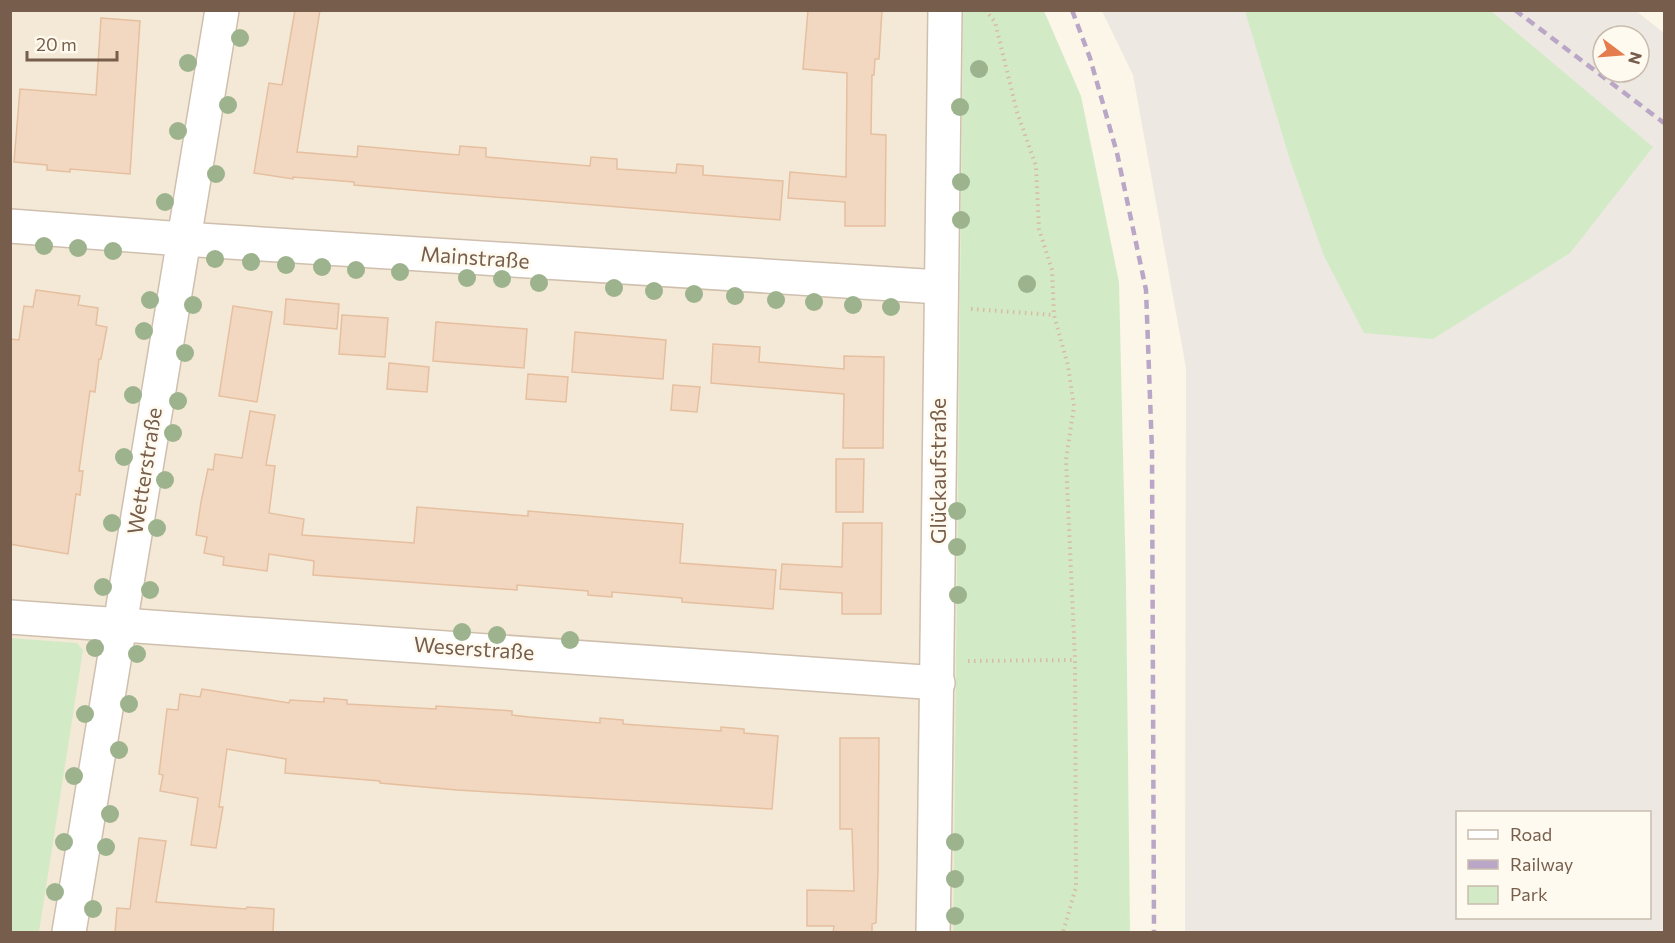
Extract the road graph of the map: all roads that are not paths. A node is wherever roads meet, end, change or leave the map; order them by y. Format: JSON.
{"nodes":[{"id":1,"x":222,"y":10,"type":"edge"},
{"id":2,"x":945,"y":10,"type":"edge"},
{"id":3,"x":10,"y":226,"type":"edge"},
{"id":4,"x":183,"y":239,"type":"junction"},
{"id":5,"x":940,"y":297,"type":"junction"},
{"id":6,"x":10,"y":617,"type":"edge"},
{"id":7,"x":120,"y":624,"type":"junction"},
{"id":8,"x":938,"y":672,"type":"junction"},
{"id":9,"x":69,"y":933,"type":"edge"},
{"id":10,"x":933,"y":933,"type":"edge"}],
"edges":[{"from":1,"to":4,"type":"street","name":"Wetterstraße"},
{"from":2,"to":5,"type":"street","name":"Glückaufstraße"},
{"from":3,"to":4,"type":"street","name":"Mainstraße"},
{"from":4,"to":5,"type":"street","name":"Mainstraße"},
{"from":4,"to":7,"type":"street","name":"Wetterstraße"},
{"from":5,"to":8,"type":"street","name":"Glückaufstraße"},
{"from":6,"to":7,"type":"street","name":"Weserstraße"},
{"from":7,"to":8,"type":"street","name":"Weserstraße"},
{"from":7,"to":9,"type":"street","name":"Wetterstraße"},
{"from":8,"to":10,"type":"street","name":"Glückaufstraße"}]}
